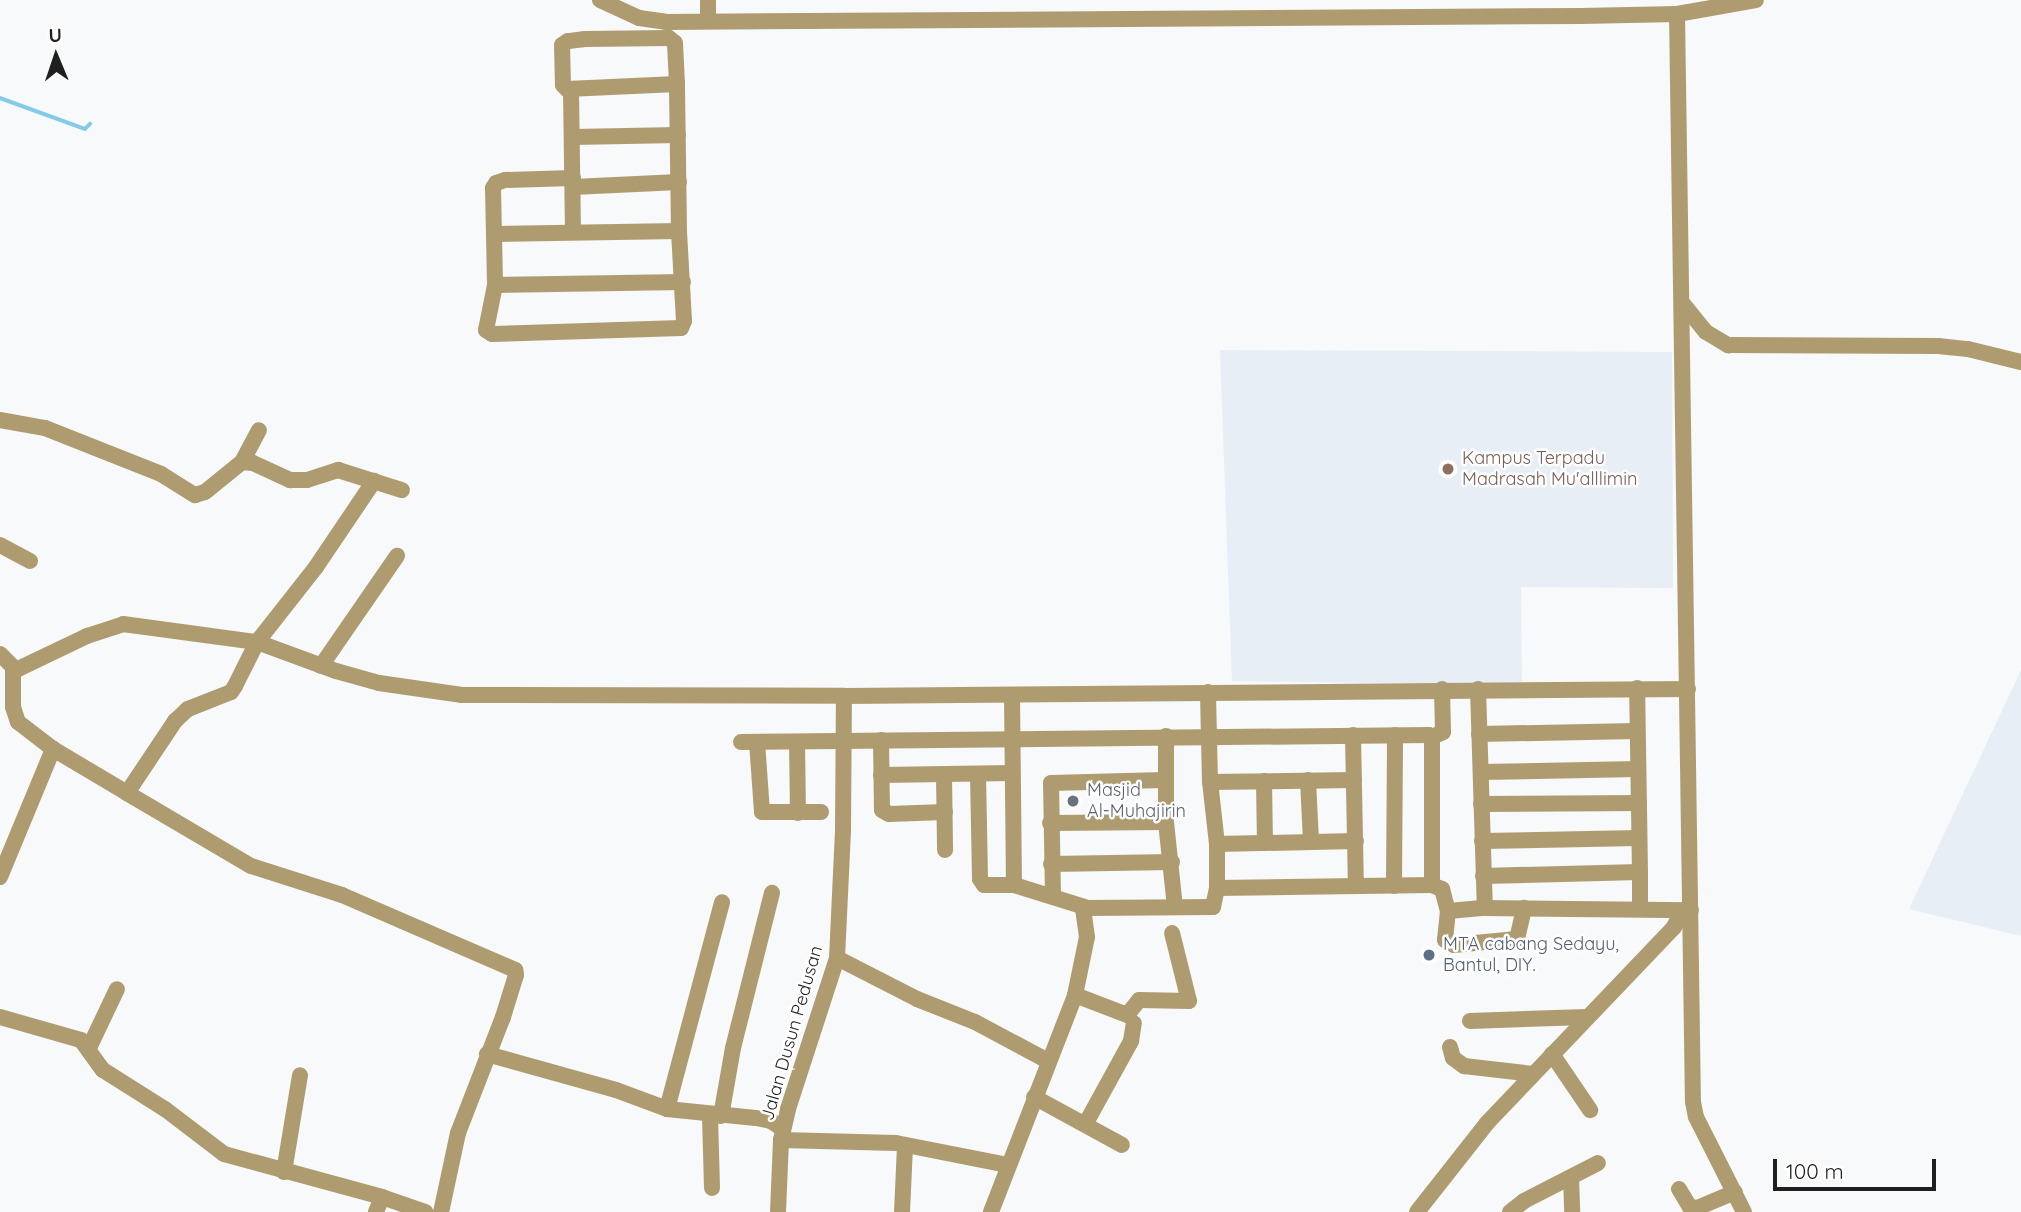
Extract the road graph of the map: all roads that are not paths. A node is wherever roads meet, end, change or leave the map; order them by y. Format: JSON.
{"nodes":[{"id":1,"x":600,"y":0,"type":"edge"},
{"id":2,"x":708,"y":0,"type":"edge"},
{"id":3,"x":1756,"y":0,"type":"edge"},
{"id":4,"x":618,"y":9,"type":"junction"},
{"id":5,"x":1677,"y":14,"type":"junction"},
{"id":6,"x":639,"y":18,"type":"junction"},
{"id":7,"x":708,"y":21,"type":"junction"},
{"id":8,"x":618,"y":39,"type":"junction"},
{"id":9,"x":640,"y":39,"type":"junction"},
{"id":10,"x":677,"y":84,"type":"junction"},
{"id":11,"x":571,"y":90,"type":"junction"},
{"id":12,"x":678,"y":135,"type":"junction"},
{"id":13,"x":573,"y":137,"type":"junction"},
{"id":14,"x":679,"y":182,"type":"junction"},
{"id":15,"x":573,"y":183,"type":"junction"},
{"id":16,"x":679,"y":231,"type":"junction"},
{"id":17,"x":573,"y":232,"type":"junction"},
{"id":18,"x":494,"y":234,"type":"junction"},
{"id":19,"x":683,"y":282,"type":"junction"},
{"id":20,"x":495,"y":285,"type":"junction"},
{"id":21,"x":1684,"y":305,"type":"junction"},
{"id":22,"x":2021,"y":362,"type":"edge"},
{"id":23,"x":0,"y":420,"type":"edge"},
{"id":24,"x":259,"y":430,"type":"dead end"},
{"id":25,"x":242,"y":462,"type":"junction"},
{"id":26,"x":371,"y":487,"type":"junction"},
{"id":27,"x":402,"y":490,"type":"dead end"},
{"id":28,"x":0,"y":545,"type":"edge"},
{"id":29,"x":397,"y":556,"type":"dead end"},
{"id":30,"x":30,"y":561,"type":"dead end"},
{"id":31,"x":257,"y":642,"type":"junction"},
{"id":32,"x":7,"y":663,"type":"edge"},
{"id":33,"x":321,"y":666,"type":"junction"},
{"id":34,"x":1637,"y":688,"type":"junction"},
{"id":35,"x":1443,"y":689,"type":"junction"},
{"id":36,"x":1478,"y":689,"type":"junction"},
{"id":37,"x":1688,"y":689,"type":"junction"},
{"id":38,"x":1208,"y":692,"type":"junction"},
{"id":39,"x":1012,"y":695,"type":"junction"},
{"id":40,"x":844,"y":696,"type":"junction"},
{"id":41,"x":1637,"y":732,"type":"junction"},
{"id":42,"x":1479,"y":734,"type":"junction"},
{"id":43,"x":1353,"y":735,"type":"junction"},
{"id":44,"x":1395,"y":735,"type":"junction"},
{"id":45,"x":1166,"y":736,"type":"junction"},
{"id":46,"x":1209,"y":736,"type":"junction"},
{"id":47,"x":1012,"y":737,"type":"junction"},
{"id":48,"x":1432,"y":737,"type":"junction"},
{"id":49,"x":841,"y":740,"type":"junction"},
{"id":50,"x":881,"y":740,"type":"junction"},
{"id":51,"x":797,"y":742,"type":"junction"},
{"id":52,"x":53,"y":748,"type":"junction"},
{"id":53,"x":1638,"y":769,"type":"junction"},
{"id":54,"x":1481,"y":772,"type":"junction"},
{"id":55,"x":1011,"y":773,"type":"junction"},
{"id":56,"x":978,"y":774,"type":"junction"},
{"id":57,"x":881,"y":775,"type":"junction"},
{"id":58,"x":944,"y":775,"type":"junction"},
{"id":59,"x":1164,"y":780,"type":"junction"},
{"id":60,"x":1308,"y":780,"type":"junction"},
{"id":61,"x":1354,"y":780,"type":"junction"},
{"id":62,"x":1264,"y":781,"type":"junction"},
{"id":63,"x":1210,"y":782,"type":"junction"},
{"id":64,"x":127,"y":793,"type":"junction"},
{"id":65,"x":1639,"y":803,"type":"junction"},
{"id":66,"x":1481,"y":804,"type":"junction"},
{"id":67,"x":821,"y":812,"type":"dead end"},
{"id":68,"x":945,"y":812,"type":"junction"},
{"id":69,"x":798,"y":813,"type":"junction"},
{"id":70,"x":1166,"y":822,"type":"junction"},
{"id":71,"x":1050,"y":823,"type":"junction"},
{"id":72,"x":1639,"y":838,"type":"junction"},
{"id":73,"x":1356,"y":841,"type":"junction"},
{"id":74,"x":1482,"y":841,"type":"junction"},
{"id":75,"x":1311,"y":842,"type":"junction"},
{"id":76,"x":1265,"y":843,"type":"junction"},
{"id":77,"x":1217,"y":844,"type":"junction"},
{"id":78,"x":945,"y":850,"type":"dead end"},
{"id":79,"x":1172,"y":862,"type":"junction"},
{"id":80,"x":1051,"y":864,"type":"junction"},
{"id":81,"x":1640,"y":872,"type":"junction"},
{"id":82,"x":1483,"y":876,"type":"junction"},
{"id":83,"x":0,"y":877,"type":"edge"},
{"id":84,"x":1014,"y":885,"type":"junction"},
{"id":85,"x":1432,"y":885,"type":"junction"},
{"id":86,"x":1356,"y":886,"type":"junction"},
{"id":87,"x":1394,"y":886,"type":"junction"},
{"id":88,"x":1217,"y":888,"type":"junction"},
{"id":89,"x":772,"y":893,"type":"dead end"},
{"id":90,"x":1053,"y":896,"type":"junction"},
{"id":91,"x":722,"y":902,"type":"dead end"},
{"id":92,"x":1083,"y":907,"type":"junction"},
{"id":93,"x":1175,"y":908,"type":"junction"},
{"id":94,"x":1485,"y":908,"type":"junction"},
{"id":95,"x":1524,"y":908,"type":"junction"},
{"id":96,"x":1640,"y":909,"type":"junction"},
{"id":97,"x":1448,"y":911,"type":"junction"},
{"id":98,"x":1686,"y":911,"type":"junction"},
{"id":99,"x":1172,"y":933,"type":"dead end"},
{"id":100,"x":837,"y":958,"type":"junction"},
{"id":101,"x":117,"y":989,"type":"dead end"},
{"id":102,"x":1075,"y":995,"type":"junction"},
{"id":103,"x":0,"y":1017,"type":"edge"},
{"id":104,"x":1586,"y":1017,"type":"junction"},
{"id":105,"x":1470,"y":1021,"type":"dead end"},
{"id":106,"x":1134,"y":1023,"type":"dead end"},
{"id":107,"x":1450,"y":1047,"type":"dead end"},
{"id":108,"x":89,"y":1048,"type":"junction"},
{"id":109,"x":487,"y":1054,"type":"junction"},
{"id":110,"x":1552,"y":1054,"type":"junction"},
{"id":111,"x":1048,"y":1061,"type":"junction"},
{"id":112,"x":1532,"y":1074,"type":"junction"},
{"id":113,"x":300,"y":1075,"type":"dead end"},
{"id":114,"x":1034,"y":1097,"type":"junction"},
{"id":115,"x":667,"y":1109,"type":"junction"},
{"id":116,"x":1590,"y":1110,"type":"dead end"},
{"id":117,"x":715,"y":1115,"type":"junction"},
{"id":118,"x":1086,"y":1123,"type":"junction"},
{"id":119,"x":782,"y":1135,"type":"junction"},
{"id":120,"x":905,"y":1145,"type":"junction"},
{"id":121,"x":1122,"y":1145,"type":"dead end"},
{"id":122,"x":1598,"y":1163,"type":"dead end"},
{"id":123,"x":1007,"y":1165,"type":"junction"},
{"id":124,"x":284,"y":1172,"type":"junction"},
{"id":125,"x":1571,"y":1177,"type":"junction"},
{"id":126,"x":712,"y":1188,"type":"dead end"},
{"id":127,"x":1679,"y":1189,"type":"dead end"},
{"id":128,"x":1735,"y":1192,"type":"junction"},
{"id":129,"x":379,"y":1205,"type":"edge"},
{"id":130,"x":425,"y":1212,"type":"edge"},
{"id":131,"x":441,"y":1212,"type":"edge"},
{"id":132,"x":778,"y":1212,"type":"edge"},
{"id":133,"x":902,"y":1212,"type":"edge"},
{"id":134,"x":991,"y":1212,"type":"edge"},
{"id":135,"x":1417,"y":1212,"type":"edge"},
{"id":136,"x":1510,"y":1212,"type":"edge"},
{"id":137,"x":1572,"y":1212,"type":"edge"},
{"id":138,"x":1744,"y":1212,"type":"edge"}],
"edges":[{"from":1,"to":4,"type":"street"},
{"from":2,"to":7,"type":"street"},
{"from":3,"to":5,"type":"street"},
{"from":4,"to":6,"type":"street"},
{"from":4,"to":8,"type":"street"},
{"from":5,"to":7,"type":"street"},
{"from":5,"to":21,"type":"street"},
{"from":6,"to":7,"type":"street"},
{"from":6,"to":9,"type":"street"},
{"from":8,"to":9,"type":"street"},
{"from":8,"to":11,"type":"street"},
{"from":9,"to":10,"type":"street"},
{"from":10,"to":11,"type":"street"},
{"from":10,"to":12,"type":"street"},
{"from":11,"to":13,"type":"street"},
{"from":12,"to":13,"type":"street"},
{"from":12,"to":14,"type":"street"},
{"from":13,"to":15,"type":"street"},
{"from":14,"to":15,"type":"street"},
{"from":14,"to":16,"type":"street"},
{"from":15,"to":17,"type":"street"},
{"from":15,"to":18,"type":"street"},
{"from":16,"to":17,"type":"street"},
{"from":16,"to":19,"type":"street"},
{"from":17,"to":18,"type":"street"},
{"from":18,"to":20,"type":"street"},
{"from":19,"to":20,"type":"street"},
{"from":19,"to":20,"type":"street"},
{"from":21,"to":22,"type":"street"},
{"from":21,"to":37,"type":"street"},
{"from":23,"to":25,"type":"street"},
{"from":24,"to":25,"type":"street"},
{"from":25,"to":26,"type":"street"},
{"from":26,"to":27,"type":"street"},
{"from":26,"to":31,"type":"street"},
{"from":28,"to":30,"type":"street"},
{"from":29,"to":33,"type":"street"},
{"from":31,"to":32,"type":"street"},
{"from":31,"to":33,"type":"street"},
{"from":31,"to":64,"type":"street"},
{"from":32,"to":52,"type":"street"},
{"from":33,"to":40,"type":"street"},
{"from":34,"to":36,"type":"street"},
{"from":34,"to":37,"type":"street"},
{"from":34,"to":41,"type":"street"},
{"from":35,"to":36,"type":"street"},
{"from":35,"to":38,"type":"street"},
{"from":35,"to":48,"type":"street"},
{"from":36,"to":42,"type":"street"},
{"from":37,"to":98,"type":"street"},
{"from":38,"to":39,"type":"street"},
{"from":38,"to":46,"type":"street"},
{"from":39,"to":40,"type":"street"},
{"from":39,"to":47,"type":"street"},
{"from":40,"to":49,"type":"street","name":"Jalan Dusun Pedusan"},
{"from":41,"to":42,"type":"street"},
{"from":41,"to":53,"type":"street"},
{"from":42,"to":54,"type":"street"},
{"from":43,"to":44,"type":"street"},
{"from":43,"to":46,"type":"street"},
{"from":43,"to":61,"type":"street"},
{"from":44,"to":48,"type":"street"},
{"from":44,"to":87,"type":"street"},
{"from":45,"to":46,"type":"street"},
{"from":45,"to":47,"type":"street"},
{"from":45,"to":59,"type":"street"},
{"from":46,"to":63,"type":"street"},
{"from":47,"to":50,"type":"street"},
{"from":47,"to":55,"type":"street"},
{"from":48,"to":85,"type":"street"},
{"from":49,"to":50,"type":"street"},
{"from":49,"to":51,"type":"street"},
{"from":49,"to":100,"type":"street","name":"Jalan Dusun Pedusan"},
{"from":50,"to":57,"type":"street"},
{"from":51,"to":69,"type":"street"},
{"from":51,"to":69,"type":"street"},
{"from":52,"to":64,"type":"street"},
{"from":52,"to":83,"type":"street"},
{"from":53,"to":54,"type":"street"},
{"from":53,"to":65,"type":"street"},
{"from":54,"to":66,"type":"street"},
{"from":55,"to":56,"type":"street"},
{"from":55,"to":84,"type":"street"},
{"from":56,"to":58,"type":"street"},
{"from":56,"to":84,"type":"street"},
{"from":57,"to":58,"type":"street"},
{"from":57,"to":68,"type":"street"},
{"from":58,"to":68,"type":"street"},
{"from":59,"to":70,"type":"street"},
{"from":59,"to":71,"type":"street"},
{"from":60,"to":61,"type":"street"},
{"from":60,"to":62,"type":"street"},
{"from":60,"to":75,"type":"street"},
{"from":61,"to":73,"type":"street"},
{"from":62,"to":63,"type":"street"},
{"from":62,"to":76,"type":"street"},
{"from":63,"to":77,"type":"street"},
{"from":64,"to":109,"type":"street"},
{"from":65,"to":66,"type":"street"},
{"from":65,"to":72,"type":"street"},
{"from":66,"to":74,"type":"street"},
{"from":67,"to":69,"type":"street"},
{"from":68,"to":78,"type":"street"},
{"from":70,"to":71,"type":"street"},
{"from":70,"to":79,"type":"street"},
{"from":71,"to":80,"type":"street"},
{"from":72,"to":74,"type":"street"},
{"from":72,"to":81,"type":"street"},
{"from":73,"to":75,"type":"street"},
{"from":73,"to":86,"type":"street"},
{"from":74,"to":82,"type":"street"},
{"from":75,"to":76,"type":"street"},
{"from":76,"to":77,"type":"street"},
{"from":77,"to":88,"type":"street"},
{"from":79,"to":80,"type":"street"},
{"from":79,"to":93,"type":"street"},
{"from":80,"to":90,"type":"street"},
{"from":81,"to":82,"type":"street"},
{"from":81,"to":96,"type":"street"},
{"from":82,"to":94,"type":"street"},
{"from":84,"to":90,"type":"street"},
{"from":85,"to":87,"type":"street"},
{"from":85,"to":97,"type":"street"},
{"from":86,"to":87,"type":"street"},
{"from":86,"to":88,"type":"street"},
{"from":88,"to":93,"type":"street"},
{"from":89,"to":117,"type":"street"},
{"from":90,"to":92,"type":"street"},
{"from":91,"to":115,"type":"street"},
{"from":92,"to":93,"type":"street"},
{"from":92,"to":102,"type":"street"},
{"from":94,"to":95,"type":"street"},
{"from":94,"to":97,"type":"street"},
{"from":95,"to":96,"type":"street"},
{"from":95,"to":97,"type":"street"},
{"from":96,"to":98,"type":"street"},
{"from":98,"to":104,"type":"street"},
{"from":98,"to":128,"type":"street"},
{"from":99,"to":102,"type":"street"},
{"from":100,"to":111,"type":"street"},
{"from":100,"to":119,"type":"street","name":"Jalan Dusun Pedusan"},
{"from":101,"to":108,"type":"street"},
{"from":102,"to":111,"type":"street"},
{"from":103,"to":108,"type":"street"},
{"from":104,"to":105,"type":"street"},
{"from":104,"to":110,"type":"street"},
{"from":106,"to":118,"type":"street"},
{"from":107,"to":112,"type":"street"},
{"from":108,"to":124,"type":"street"},
{"from":109,"to":115,"type":"street"},
{"from":109,"to":131,"type":"street"},
{"from":110,"to":112,"type":"street"},
{"from":110,"to":116,"type":"street"},
{"from":111,"to":114,"type":"street"},
{"from":112,"to":135,"type":"street"},
{"from":113,"to":124,"type":"street"},
{"from":114,"to":118,"type":"street"},
{"from":114,"to":123,"type":"street"},
{"from":115,"to":117,"type":"street"},
{"from":117,"to":119,"type":"street"},
{"from":117,"to":126,"type":"street"},
{"from":118,"to":121,"type":"street"},
{"from":119,"to":120,"type":"street"},
{"from":119,"to":132,"type":"street","name":"Jalan Dusun Pedusan"},
{"from":120,"to":123,"type":"street"},
{"from":120,"to":133,"type":"street"},
{"from":122,"to":125,"type":"street"},
{"from":123,"to":134,"type":"street"},
{"from":124,"to":129,"type":"street"},
{"from":125,"to":136,"type":"street"},
{"from":125,"to":137,"type":"street"},
{"from":127,"to":128,"type":"street"},
{"from":128,"to":138,"type":"street"},
{"from":129,"to":130,"type":"street"}]}
